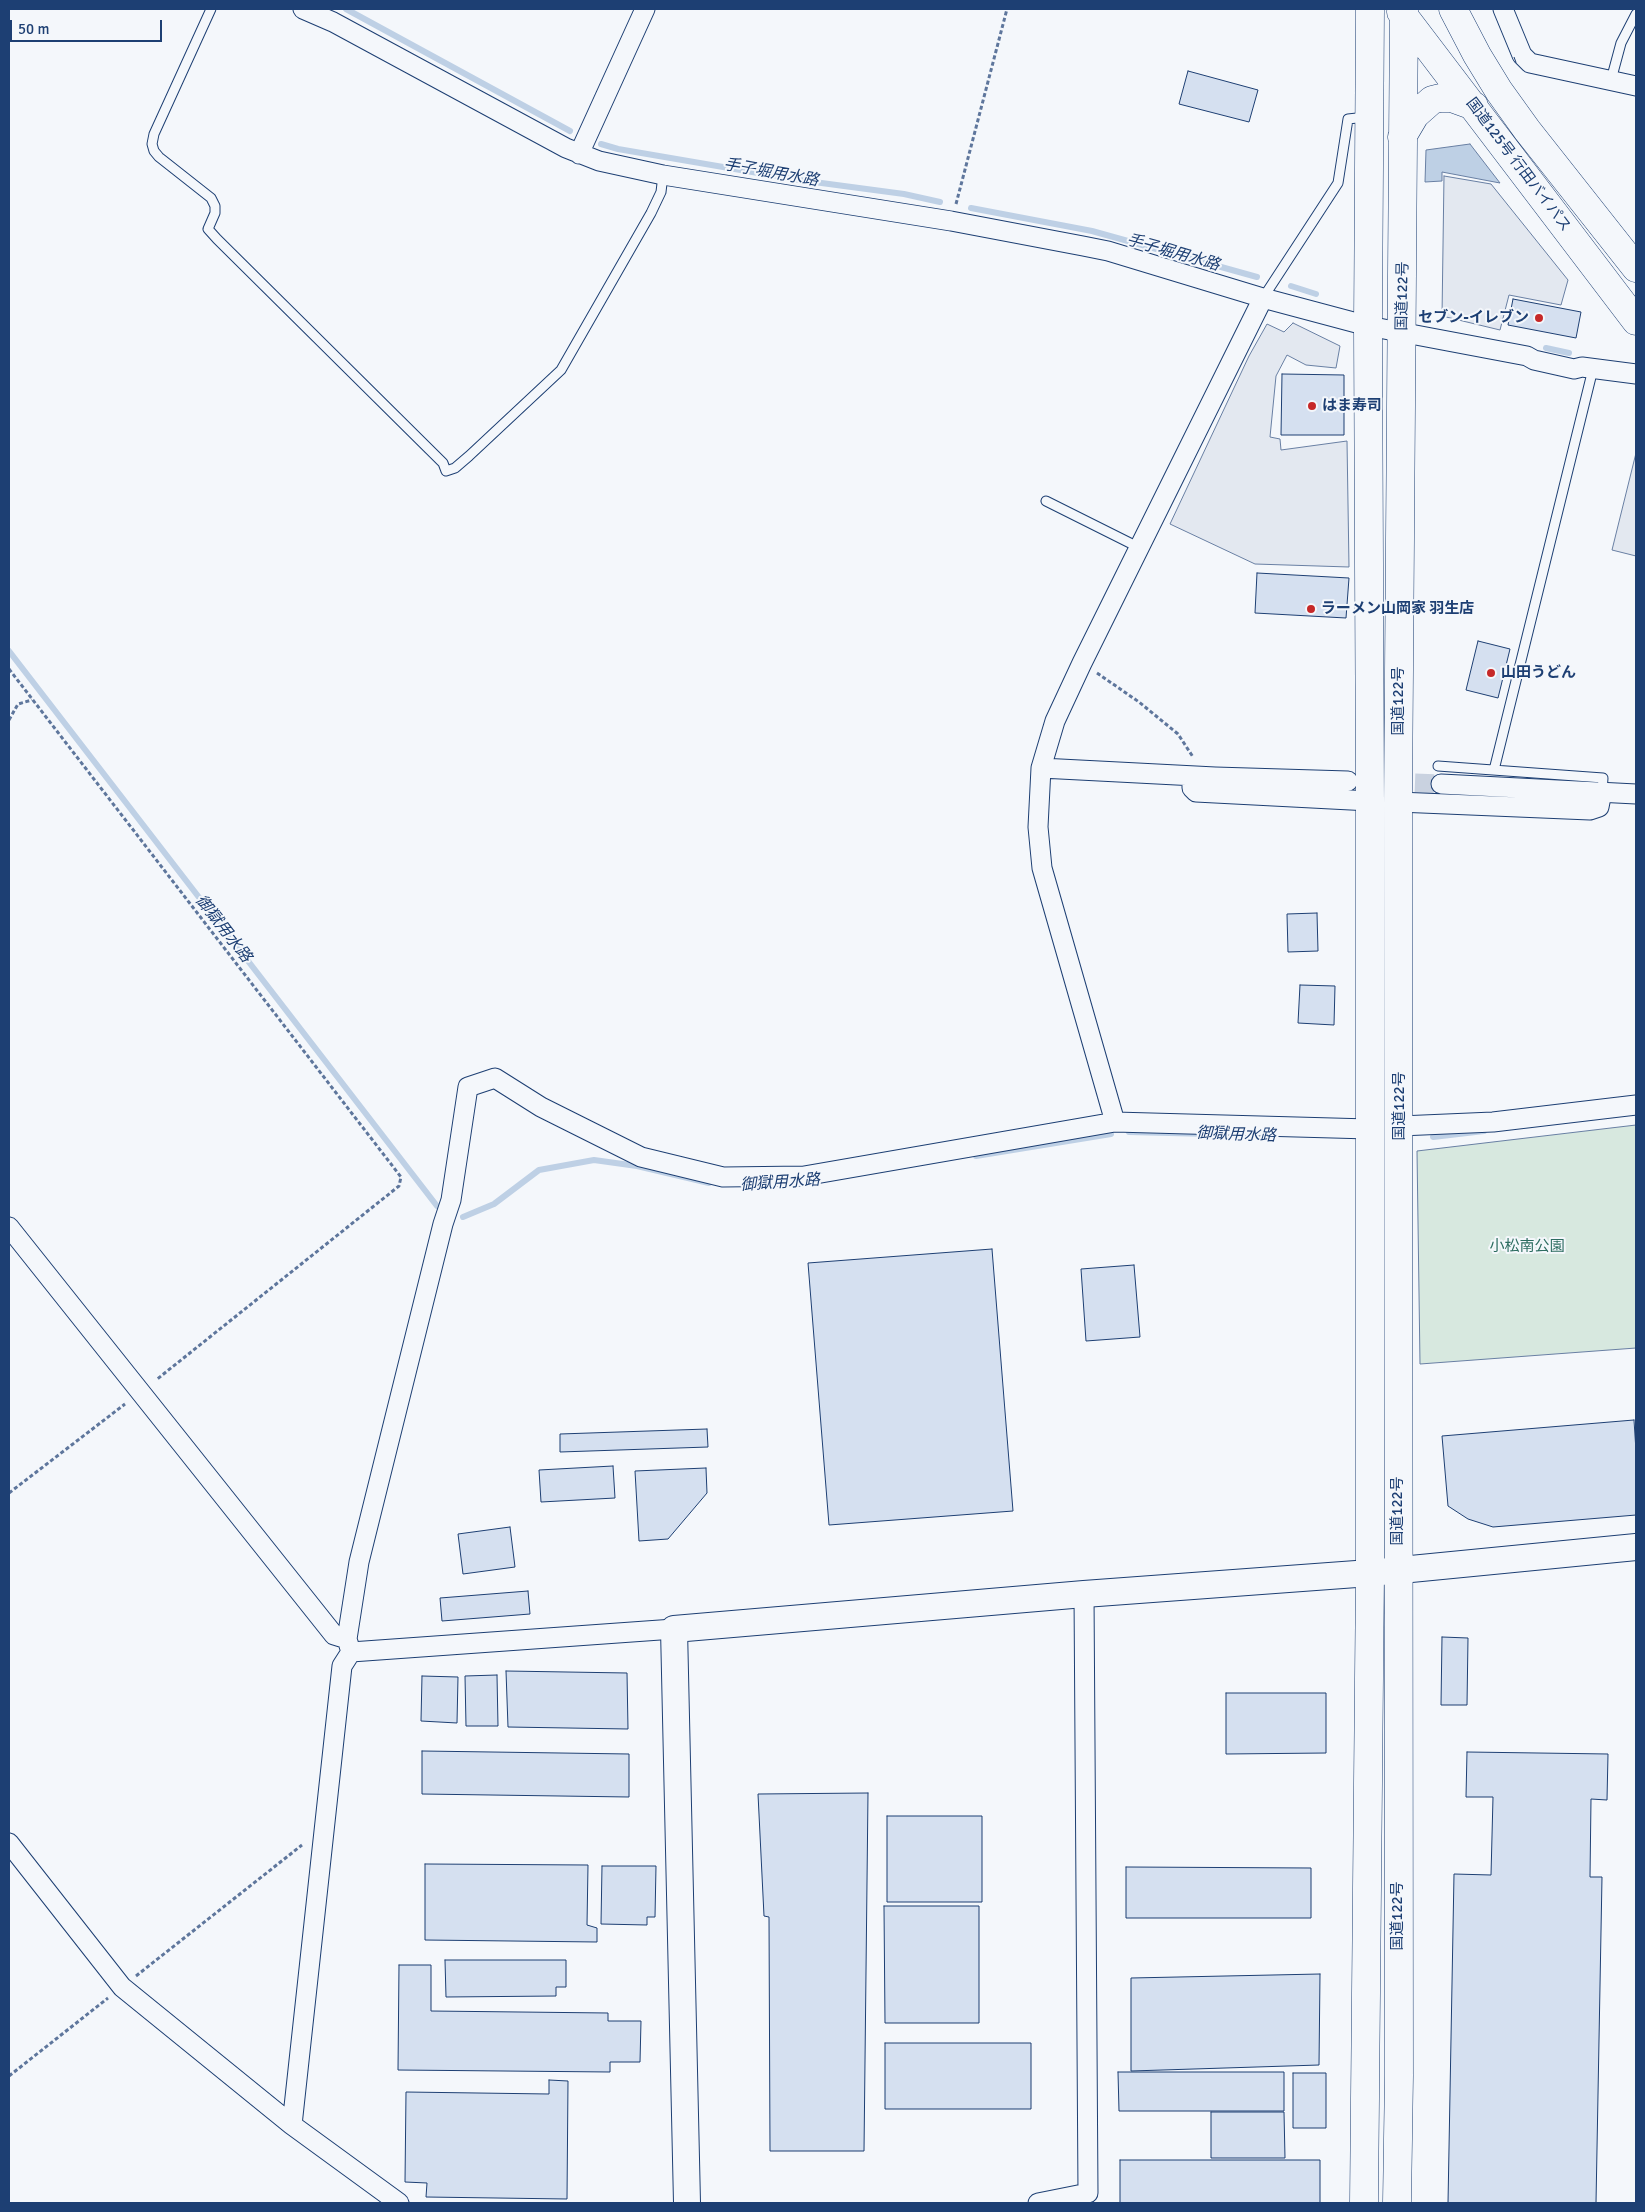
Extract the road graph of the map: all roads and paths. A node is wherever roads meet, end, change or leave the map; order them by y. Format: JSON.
{"nodes":[{"id":1,"x":211,"y":9,"type":"edge"},
{"id":2,"x":303,"y":9,"type":"edge"},
{"id":3,"x":645,"y":9,"type":"edge"},
{"id":4,"x":1007,"y":9,"type":"edge"},
{"id":5,"x":1370,"y":9,"type":"edge"},
{"id":6,"x":1453,"y":9,"type":"edge"},
{"id":7,"x":1504,"y":9,"type":"edge"},
{"id":8,"x":1403,"y":11,"type":"edge"},
{"id":9,"x":1636,"y":14,"type":"edge"},
{"id":10,"x":1611,"y":80,"type":"junction"},
{"id":11,"x":1636,"y":86,"type":"edge"},
{"id":12,"x":1474,"y":106,"type":"junction"},
{"id":13,"x":1368,"y":117,"type":"junction"},
{"id":14,"x":1402,"y":137,"type":"junction"},
{"id":15,"x":578,"y":154,"type":"junction"},
{"id":16,"x":663,"y":175,"type":"junction"},
{"id":17,"x":951,"y":221,"type":"junction"},
{"id":18,"x":1636,"y":268,"type":"edge"},
{"id":19,"x":1263,"y":298,"type":"junction"},
{"id":20,"x":1636,"y":321,"type":"edge"},
{"id":21,"x":1368,"y":326,"type":"junction"},
{"id":22,"x":1402,"y":332,"type":"junction"},
{"id":23,"x":1593,"y":369,"type":"junction"},
{"id":24,"x":1636,"y":374,"type":"edge"},
{"id":25,"x":1046,"y":501,"type":"dead end"},
{"id":26,"x":1140,"y":548,"type":"junction"},
{"id":27,"x":1082,"y":663,"type":"junction"},
{"id":28,"x":9,"y":669,"type":"edge"},
{"id":29,"x":32,"y":700,"type":"junction"},
{"id":30,"x":9,"y":720,"type":"edge"},
{"id":31,"x":1193,"y":758,"type":"dead end"},
{"id":32,"x":1041,"y":768,"type":"junction"},
{"id":33,"x":1494,"y":770,"type":"junction"},
{"id":34,"x":1439,"y":775,"type":"joint"},
{"id":35,"x":1192,"y":776,"type":"junction"},
{"id":36,"x":1348,"y":781,"type":"dead end"},
{"id":37,"x":1602,"y":792,"type":"junction"},
{"id":38,"x":1636,"y":794,"type":"edge"},
{"id":39,"x":1370,"y":801,"type":"junction"},
{"id":40,"x":1398,"y":802,"type":"junction"},
{"id":41,"x":1636,"y":1104,"type":"edge"},
{"id":42,"x":1115,"y":1122,"type":"junction"},
{"id":43,"x":1400,"y":1126,"type":"junction"},
{"id":44,"x":1369,"y":1129,"type":"junction"},
{"id":45,"x":9,"y":1226,"type":"edge"},
{"id":46,"x":140,"y":1393,"type":"junction"},
{"id":47,"x":9,"y":1493,"type":"edge"},
{"id":48,"x":1636,"y":1547,"type":"edge"},
{"id":49,"x":1398,"y":1570,"type":"junction"},
{"id":50,"x":1370,"y":1574,"type":"junction"},
{"id":51,"x":1084,"y":1594,"type":"junction"},
{"id":52,"x":674,"y":1629,"type":"junction"},
{"id":53,"x":349,"y":1645,"type":"junction"},
{"id":54,"x":325,"y":1828,"type":"junction"},
{"id":55,"x":9,"y":1843,"type":"edge"},
{"id":56,"x":122,"y":1987,"type":"junction"},
{"id":57,"x":9,"y":2076,"type":"edge"},
{"id":58,"x":292,"y":2125,"type":"junction"},
{"id":59,"x":394,"y":2202,"type":"edge"},
{"id":60,"x":687,"y":2203,"type":"edge"},
{"id":61,"x":1038,"y":2203,"type":"edge"},
{"id":62,"x":1364,"y":2203,"type":"edge"},
{"id":63,"x":1396,"y":2203,"type":"edge"}],
"edges":[{"from":1,"to":16,"type":"lane"},
{"from":2,"to":15,"type":"street"},
{"from":3,"to":15,"type":"street"},
{"from":4,"to":17,"type":"path"},
{"from":5,"to":13,"type":"highway","name":"国道122号"},
{"from":6,"to":18,"type":"highway","name":"国道125号 行田バイパス"},
{"from":7,"to":10,"type":"street"},
{"from":8,"to":12,"type":"highway","name":"国道125号 行田バイパス"},
{"from":8,"to":14,"type":"highway","name":"国道122号"},
{"from":9,"to":10,"type":"lane"},
{"from":10,"to":11,"type":"street"},
{"from":12,"to":14,"type":"highway"},
{"from":12,"to":20,"type":"highway","name":"国道125号 行田バイパス"},
{"from":13,"to":19,"type":"lane"},
{"from":13,"to":21,"type":"highway","name":"国道122号"},
{"from":14,"to":22,"type":"highway","name":"国道122号"},
{"from":15,"to":16,"type":"street"},
{"from":16,"to":17,"type":"street"},
{"from":17,"to":19,"type":"street"},
{"from":19,"to":21,"type":"street"},
{"from":19,"to":26,"type":"street"},
{"from":21,"to":22,"type":"street"},
{"from":21,"to":39,"type":"highway","name":"国道122号"},
{"from":22,"to":23,"type":"street"},
{"from":22,"to":40,"type":"highway","name":"国道122号"},
{"from":23,"to":24,"type":"street"},
{"from":23,"to":33,"type":"lane"},
{"from":25,"to":26,"type":"lane"},
{"from":26,"to":27,"type":"street"},
{"from":27,"to":31,"type":"path"},
{"from":27,"to":32,"type":"street"},
{"from":28,"to":29,"type":"path"},
{"from":29,"to":30,"type":"path"},
{"from":29,"to":46,"type":"path"},
{"from":32,"to":35,"type":"street"},
{"from":32,"to":42,"type":"street"},
{"from":33,"to":34,"type":"lane"},
{"from":33,"to":37,"type":"lane"},
{"from":34,"to":37,"type":"street"},
{"from":35,"to":36,"type":"street"},
{"from":35,"to":39,"type":"street"},
{"from":37,"to":38,"type":"street"},
{"from":37,"to":40,"type":"street"},
{"from":39,"to":44,"type":"highway","name":"国道122号"},
{"from":40,"to":43,"type":"highway","name":"国道122号"},
{"from":41,"to":43,"type":"street"},
{"from":42,"to":44,"type":"street"},
{"from":42,"to":53,"type":"street"},
{"from":43,"to":49,"type":"highway","name":"国道122号"},
{"from":44,"to":50,"type":"highway","name":"国道122号"},
{"from":45,"to":46,"type":"street"},
{"from":46,"to":47,"type":"path"},
{"from":46,"to":53,"type":"street"},
{"from":48,"to":49,"type":"street"},
{"from":49,"to":50,"type":"street"},
{"from":49,"to":63,"type":"highway","name":"国道122号"},
{"from":50,"to":51,"type":"street"},
{"from":50,"to":62,"type":"highway","name":"国道122号"},
{"from":51,"to":52,"type":"street"},
{"from":51,"to":61,"type":"street"},
{"from":52,"to":53,"type":"street"},
{"from":52,"to":60,"type":"street"},
{"from":53,"to":54,"type":"street"},
{"from":54,"to":56,"type":"path"},
{"from":54,"to":58,"type":"street"},
{"from":55,"to":56,"type":"street"},
{"from":56,"to":57,"type":"path"},
{"from":56,"to":58,"type":"street"},
{"from":58,"to":59,"type":"street"}]}
